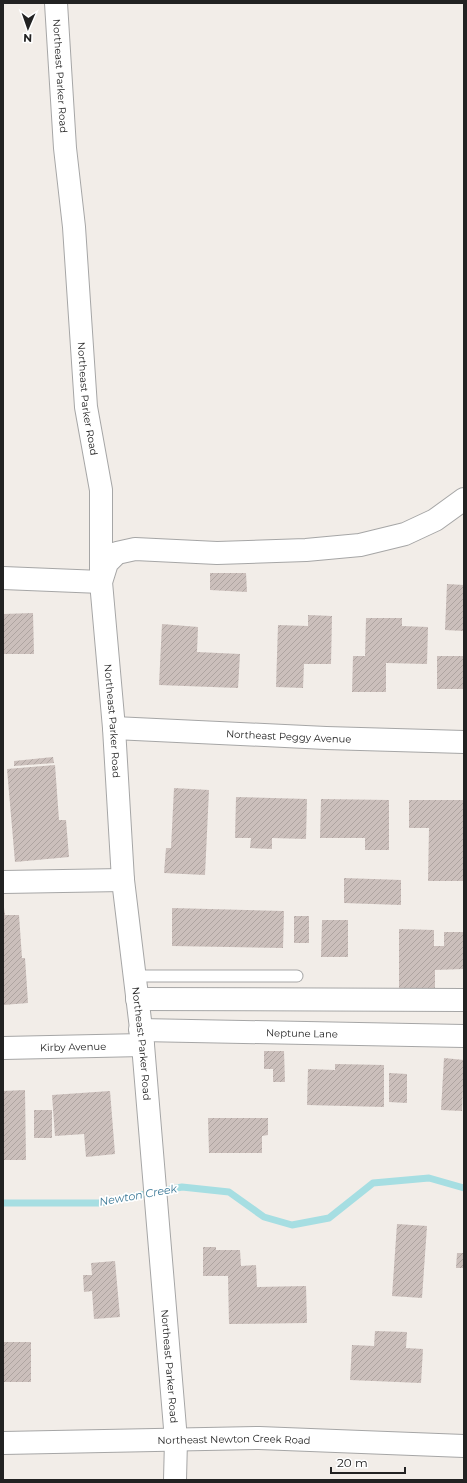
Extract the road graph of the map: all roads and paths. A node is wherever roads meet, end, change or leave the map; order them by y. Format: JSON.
{"nodes":[{"id":1,"x":56,"y":3,"type":"edge"},
{"id":2,"x":464,"y":499,"type":"edge"},
{"id":3,"x":3,"y":578,"type":"edge"},
{"id":4,"x":101,"y":582,"type":"junction"},
{"id":5,"x":114,"y":728,"type":"junction"},
{"id":6,"x":464,"y":742,"type":"edge"},
{"id":7,"x":123,"y":880,"type":"junction"},
{"id":8,"x":3,"y":882,"type":"edge"},
{"id":9,"x":134,"y":976,"type":"junction"},
{"id":10,"x":297,"y":976,"type":"dead end"},
{"id":11,"x":137,"y":999,"type":"junction"},
{"id":12,"x":464,"y":1000,"type":"edge"},
{"id":13,"x":464,"y":1036,"type":"edge"},
{"id":14,"x":142,"y":1037,"type":"junction"},
{"id":15,"x":3,"y":1048,"type":"edge"},
{"id":16,"x":176,"y":1440,"type":"junction"},
{"id":17,"x":3,"y":1443,"type":"edge"},
{"id":18,"x":464,"y":1446,"type":"edge"},
{"id":19,"x":175,"y":1480,"type":"edge"}],
"edges":[{"from":1,"to":4,"type":"street","name":"Northeast Parker Road"},
{"from":2,"to":4,"type":"street"},
{"from":3,"to":4,"type":"street"},
{"from":4,"to":5,"type":"street","name":"Northeast Parker Road"},
{"from":5,"to":6,"type":"street","name":"Northeast Peggy Avenue"},
{"from":5,"to":7,"type":"street","name":"Northeast Parker Road"},
{"from":7,"to":8,"type":"street"},
{"from":7,"to":9,"type":"street","name":"Northeast Parker Road"},
{"from":9,"to":10,"type":"lane"},
{"from":9,"to":11,"type":"street","name":"Northeast Parker Road"},
{"from":11,"to":12,"type":"street"},
{"from":11,"to":14,"type":"street","name":"Northeast Parker Road"},
{"from":13,"to":14,"type":"street","name":"Neptune Lane"},
{"from":14,"to":15,"type":"street","name":"Kirby Avenue"},
{"from":14,"to":16,"type":"street","name":"Northeast Parker Road"},
{"from":16,"to":17,"type":"street","name":"Northeast Newton Creek Road"},
{"from":16,"to":18,"type":"street","name":"Northeast Newton Creek Road"},
{"from":16,"to":19,"type":"street","name":"Northeast Parker Road"}]}
